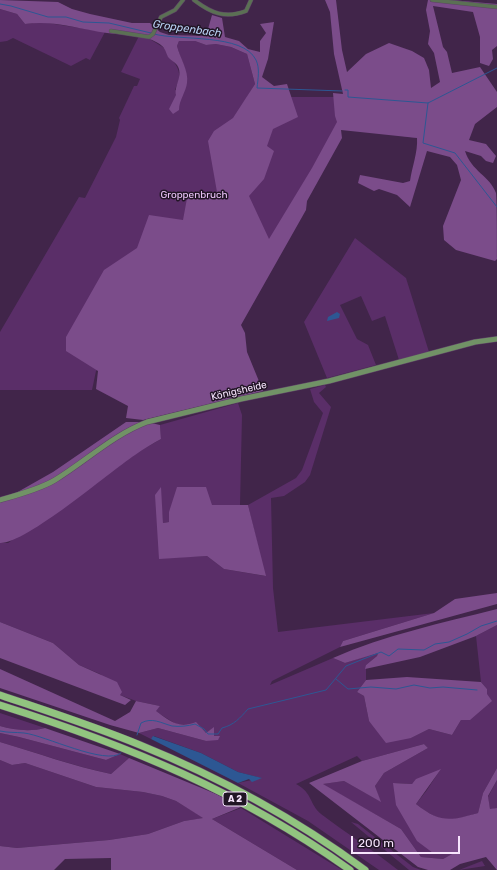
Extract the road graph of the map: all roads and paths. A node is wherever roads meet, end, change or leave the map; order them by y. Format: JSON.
{"nodes":[{"id":1,"x":183,"y":0,"type":"edge"},
{"id":2,"x":194,"y":0,"type":"edge"},
{"id":3,"x":251,"y":0,"type":"edge"},
{"id":4,"x":432,"y":0,"type":"edge"},
{"id":5,"x":497,"y":7,"type":"edge"},
{"id":6,"x":111,"y":32,"type":"dead end"},
{"id":7,"x":497,"y":339,"type":"edge"},
{"id":8,"x":0,"y":500,"type":"edge"},
{"id":9,"x":0,"y":695,"type":"edge"},
{"id":10,"x":0,"y":705,"type":"edge"},
{"id":11,"x":350,"y":870,"type":"edge"},
{"id":12,"x":365,"y":870,"type":"edge"}],
"edges":[{"from":1,"to":6,"type":"street"},
{"from":2,"to":3,"type":"street"},
{"from":4,"to":5,"type":"street"},
{"from":7,"to":8,"type":"main road","name":"Königsheide"},
{"from":9,"to":12,"type":"highway","number":"A 2"},
{"from":10,"to":11,"type":"highway","number":"A 2"}]}
